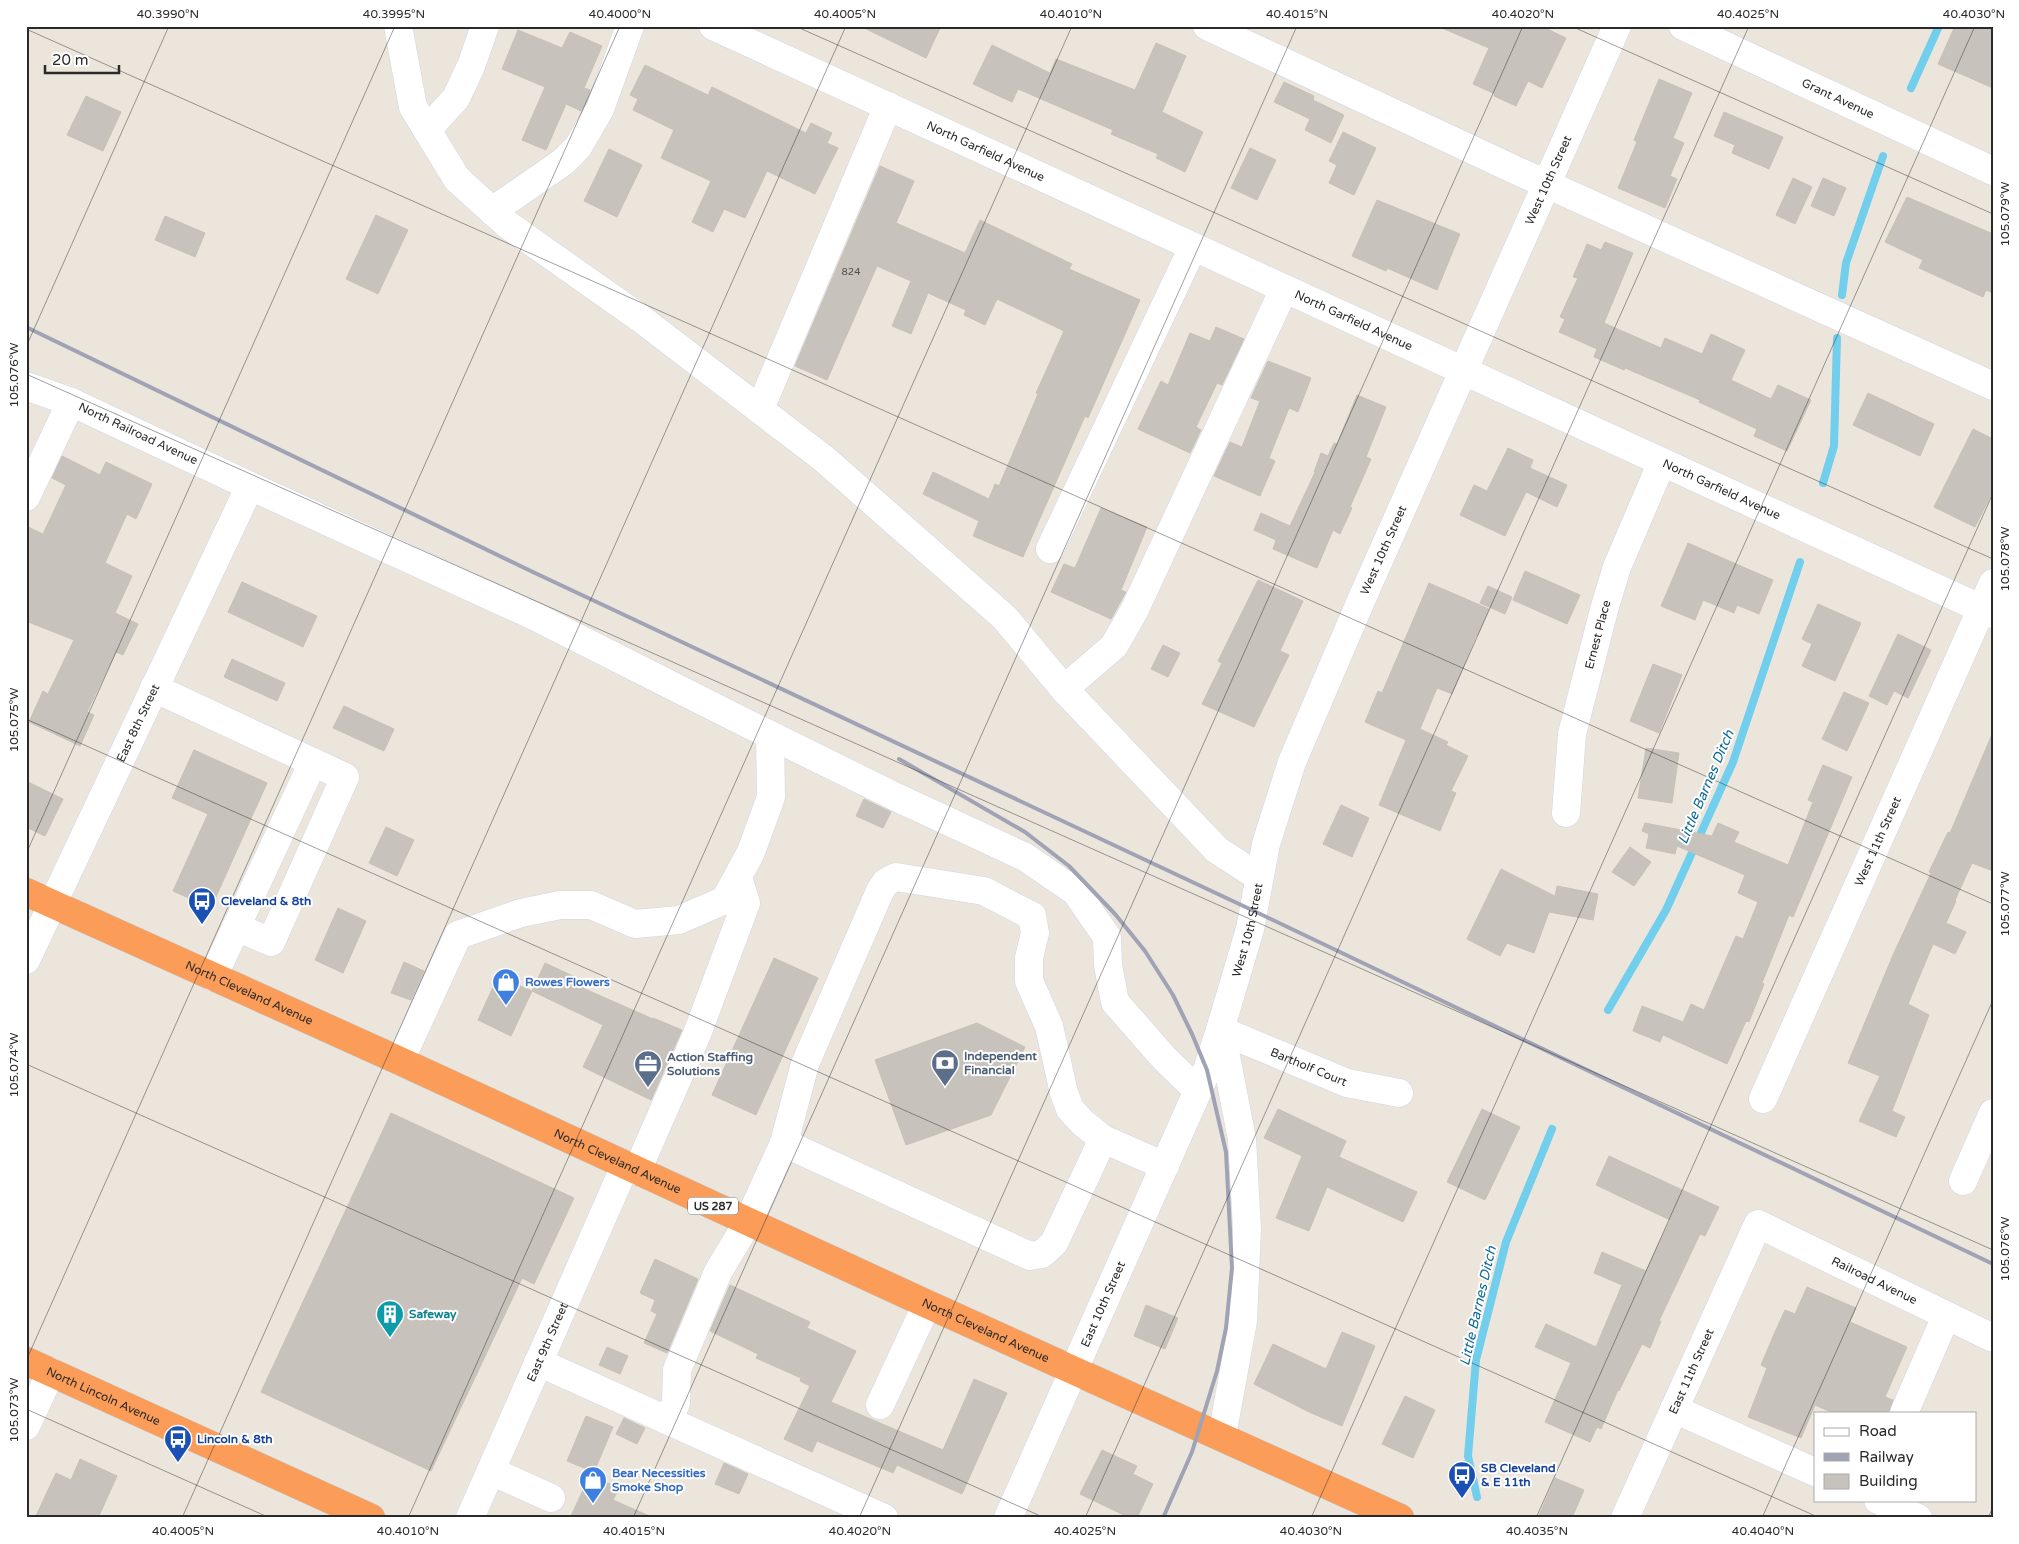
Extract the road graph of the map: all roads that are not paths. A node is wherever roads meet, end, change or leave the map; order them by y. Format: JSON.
{"nodes":[{"id":1,"x":398,"y":26,"type":"edge"},
{"id":2,"x":485,"y":26,"type":"edge"},
{"id":3,"x":630,"y":26,"type":"edge"},
{"id":4,"x":713,"y":26,"type":"edge"},
{"id":5,"x":1208,"y":26,"type":"edge"},
{"id":6,"x":1617,"y":26,"type":"edge"},
{"id":7,"x":1683,"y":26,"type":"edge"},
{"id":8,"x":888,"y":106,"type":"junction"},
{"id":9,"x":427,"y":130,"type":"junction"},
{"id":10,"x":1993,"y":171,"type":"edge"},
{"id":11,"x":1547,"y":183,"type":"junction"},
{"id":12,"x":492,"y":211,"type":"junction"},
{"id":13,"x":1193,"y":247,"type":"junction"},
{"id":14,"x":1284,"y":289,"type":"junction"},
{"id":15,"x":1464,"y":371,"type":"junction"},
{"id":16,"x":26,"y":386,"type":"edge"},
{"id":17,"x":1993,"y":386,"type":"edge"},
{"id":18,"x":71,"y":402,"type":"junction"},
{"id":19,"x":760,"y":409,"type":"junction"},
{"id":20,"x":35,"y":458,"type":"edge"},
{"id":21,"x":1662,"y":462,"type":"junction"},
{"id":22,"x":250,"y":486,"type":"junction"},
{"id":23,"x":26,"y":497,"type":"edge"},
{"id":24,"x":1050,"y":549,"type":"dead end"},
{"id":25,"x":1993,"y":583,"type":"edge"},
{"id":26,"x":1987,"y":612,"type":"edge"},
{"id":27,"x":154,"y":688,"type":"junction"},
{"id":28,"x":1064,"y":689,"type":"junction"},
{"id":29,"x":770,"y":735,"type":"junction"},
{"id":30,"x":313,"y":762,"type":"junction"},
{"id":31,"x":1566,"y":813,"type":"dead end"},
{"id":32,"x":738,"y":876,"type":"junction"},
{"id":33,"x":1260,"y":877,"type":"junction"},
{"id":34,"x":26,"y":892,"type":"edge"},
{"id":35,"x":53,"y":904,"type":"junction"},
{"id":36,"x":236,"y":927,"type":"junction"},
{"id":37,"x":26,"y":960,"type":"edge"},
{"id":38,"x":213,"y":978,"type":"junction"},
{"id":39,"x":1220,"y":1030,"type":"junction"},
{"id":40,"x":400,"y":1062,"type":"junction"},
{"id":41,"x":1198,"y":1090,"type":"junction"},
{"id":42,"x":1399,"y":1093,"type":"dead end"},
{"id":43,"x":1763,"y":1099,"type":"dead end"},
{"id":44,"x":1993,"y":1113,"type":"edge"},
{"id":45,"x":1104,"y":1139,"type":"junction"},
{"id":46,"x":784,"y":1143,"type":"junction"},
{"id":47,"x":1165,"y":1166,"type":"junction"},
{"id":48,"x":631,"y":1168,"type":"junction"},
{"id":49,"x":1963,"y":1181,"type":"dead end"},
{"id":50,"x":748,"y":1222,"type":"junction"},
{"id":51,"x":1758,"y":1224,"type":"joint"},
{"id":52,"x":927,"y":1304,"type":"junction"},
{"id":53,"x":1946,"y":1316,"type":"junction"},
{"id":54,"x":1993,"y":1338,"type":"edge"},
{"id":55,"x":26,"y":1361,"type":"edge"},
{"id":56,"x":538,"y":1362,"type":"junction"},
{"id":57,"x":1074,"y":1370,"type":"junction"},
{"id":58,"x":50,"y":1372,"type":"junction"},
{"id":59,"x":880,"y":1405,"type":"dead end"},
{"id":60,"x":1674,"y":1409,"type":"junction"},
{"id":61,"x":1904,"y":1412,"type":"edge"},
{"id":62,"x":668,"y":1420,"type":"junction"},
{"id":63,"x":26,"y":1426,"type":"edge"},
{"id":64,"x":1222,"y":1436,"type":"junction"},
{"id":65,"x":491,"y":1470,"type":"junction"},
{"id":66,"x":1814,"y":1472,"type":"edge"},
{"id":67,"x":551,"y":1498,"type":"dead end"},
{"id":68,"x":1882,"y":1502,"type":"edge"},
{"id":69,"x":371,"y":1518,"type":"edge"},
{"id":70,"x":470,"y":1518,"type":"edge"},
{"id":71,"x":884,"y":1518,"type":"edge"},
{"id":72,"x":1008,"y":1518,"type":"edge"},
{"id":73,"x":1400,"y":1518,"type":"edge"},
{"id":74,"x":1625,"y":1518,"type":"edge"},
{"id":75,"x":1918,"y":1518,"type":"edge"}],
"edges":[{"from":1,"to":9,"type":"street"},
{"from":2,"to":9,"type":"street"},
{"from":3,"to":12,"type":"street"},
{"from":4,"to":8,"type":"street","name":"North Garfield Avenue"},
{"from":5,"to":11,"type":"street"},
{"from":6,"to":11,"type":"street","name":"West 10th Street"},
{"from":7,"to":10,"type":"street","name":"Grant Avenue"},
{"from":8,"to":13,"type":"street","name":"North Garfield Avenue"},
{"from":8,"to":19,"type":"street"},
{"from":9,"to":12,"type":"street"},
{"from":11,"to":15,"type":"street","name":"West 10th Street"},
{"from":11,"to":17,"type":"street"},
{"from":12,"to":19,"type":"street"},
{"from":13,"to":14,"type":"street","name":"North Garfield Avenue"},
{"from":13,"to":24,"type":"street"},
{"from":14,"to":15,"type":"street","name":"North Garfield Avenue"},
{"from":14,"to":28,"type":"street"},
{"from":15,"to":21,"type":"street","name":"North Garfield Avenue"},
{"from":15,"to":33,"type":"street","name":"West 10th Street"},
{"from":16,"to":18,"type":"street","name":"North Railroad Avenue"},
{"from":18,"to":20,"type":"street"},
{"from":18,"to":22,"type":"street","name":"North Railroad Avenue"},
{"from":19,"to":28,"type":"street"},
{"from":20,"to":23,"type":"street"},
{"from":21,"to":26,"type":"street","name":"North Garfield Avenue"},
{"from":21,"to":31,"type":"street","name":"Ernest Place"},
{"from":22,"to":27,"type":"street","name":"East 8th Street"},
{"from":22,"to":29,"type":"street","name":"North Railroad Avenue"},
{"from":25,"to":26,"type":"street","name":"West 11th Street"},
{"from":26,"to":43,"type":"street","name":"West 11th Street"},
{"from":27,"to":30,"type":"street"},
{"from":27,"to":35,"type":"street","name":"East 8th Street"},
{"from":28,"to":33,"type":"street"},
{"from":29,"to":32,"type":"street"},
{"from":29,"to":41,"type":"street","name":"North Railroad Avenue"},
{"from":30,"to":36,"type":"street"},
{"from":30,"to":36,"type":"street"},
{"from":32,"to":40,"type":"street"},
{"from":32,"to":48,"type":"street","name":"East 9th Street"},
{"from":33,"to":39,"type":"street","name":"West 10th Street"},
{"from":34,"to":35,"type":"highway","name":"North Cleveland Avenue","number":"US 287"},
{"from":35,"to":37,"type":"street","name":"East 8th Street"},
{"from":35,"to":38,"type":"highway","name":"North Cleveland Avenue","number":"US 287"},
{"from":36,"to":38,"type":"street"},
{"from":38,"to":40,"type":"highway","name":"North Cleveland Avenue","number":"US 287"},
{"from":39,"to":41,"type":"street","name":"West 10th Street"},
{"from":39,"to":42,"type":"street","name":"Bartholf Court"},
{"from":39,"to":64,"type":"street"},
{"from":40,"to":48,"type":"highway","name":"North Cleveland Avenue","number":"US 287"},
{"from":41,"to":47,"type":"street","name":"East 10th Street"},
{"from":44,"to":49,"type":"street"},
{"from":45,"to":46,"type":"street"},
{"from":45,"to":46,"type":"street"},
{"from":45,"to":47,"type":"street"},
{"from":46,"to":50,"type":"street"},
{"from":47,"to":57,"type":"street","name":"East 10th Street"},
{"from":48,"to":50,"type":"highway","name":"North Cleveland Avenue","number":"US 287"},
{"from":48,"to":56,"type":"street","name":"East 9th Street"},
{"from":50,"to":52,"type":"highway","name":"North Cleveland Avenue","number":"US 287"},
{"from":50,"to":62,"type":"street"},
{"from":51,"to":53,"type":"street","name":"Railroad Avenue"},
{"from":51,"to":60,"type":"street","name":"East 11th Street"},
{"from":52,"to":57,"type":"highway","name":"North Cleveland Avenue","number":"US 287"},
{"from":52,"to":59,"type":"street"},
{"from":53,"to":54,"type":"street","name":"Railroad Avenue"},
{"from":53,"to":61,"type":"street"},
{"from":55,"to":58,"type":"highway","name":"North Lincoln Avenue"},
{"from":56,"to":62,"type":"street"},
{"from":56,"to":65,"type":"street","name":"East 9th Street"},
{"from":57,"to":64,"type":"highway","name":"North Cleveland Avenue","number":"US 287"},
{"from":57,"to":72,"type":"street","name":"East 10th Street"},
{"from":58,"to":63,"type":"street"},
{"from":58,"to":69,"type":"highway","name":"North Lincoln Avenue"},
{"from":60,"to":66,"type":"street"},
{"from":60,"to":74,"type":"street","name":"East 11th Street"},
{"from":62,"to":71,"type":"street"},
{"from":64,"to":73,"type":"highway","name":"North Cleveland Avenue","number":"US 287"},
{"from":65,"to":67,"type":"street"},
{"from":65,"to":70,"type":"street","name":"East 9th Street"},
{"from":68,"to":75,"type":"street"}]}
